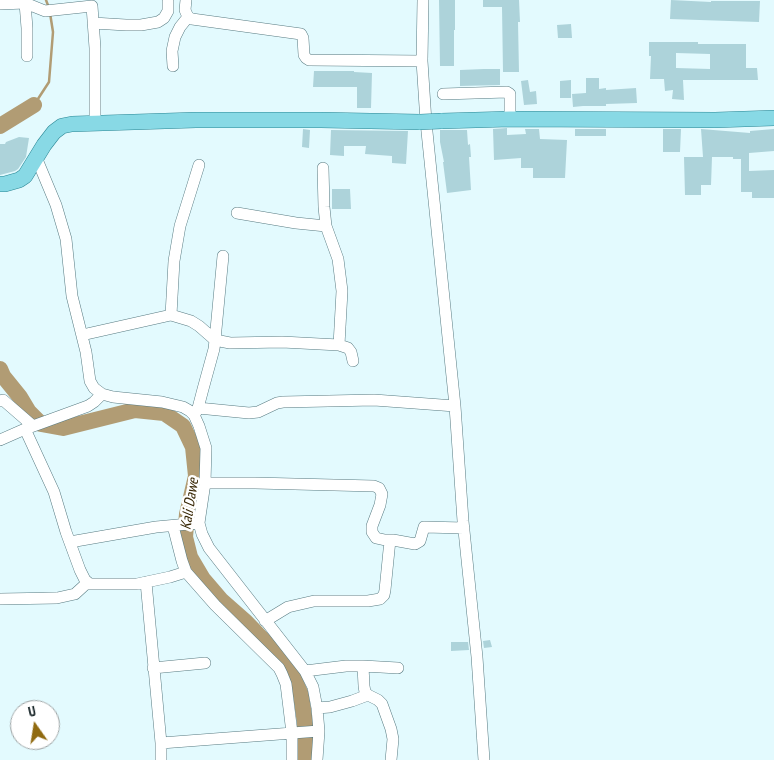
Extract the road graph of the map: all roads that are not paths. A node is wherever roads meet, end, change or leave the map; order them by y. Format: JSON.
{"nodes":[{"id":1,"x":186,"y":0,"type":"edge"},
{"id":2,"x":423,"y":0,"type":"edge"},
{"id":3,"x":168,"y":1,"type":"edge"},
{"id":4,"x":92,"y":3,"type":"edge"},
{"id":5,"x":0,"y":4,"type":"edge"},
{"id":6,"x":25,"y":4,"type":"junction"},
{"id":7,"x":188,"y":17,"type":"junction"},
{"id":8,"x":94,"y":23,"type":"junction"},
{"id":9,"x":27,"y":56,"type":"dead end"},
{"id":10,"x":422,"y":62,"type":"junction"},
{"id":11,"x":173,"y":66,"type":"dead end"},
{"id":12,"x":443,"y":94,"type":"dead end"},
{"id":13,"x":774,"y":118,"type":"edge"},
{"id":14,"x":510,"y":119,"type":"junction"},
{"id":15,"x":95,"y":124,"type":"junction"},
{"id":16,"x":36,"y":157,"type":"junction"},
{"id":17,"x":199,"y":165,"type":"dead end"},
{"id":18,"x":323,"y":168,"type":"dead end"},
{"id":19,"x":0,"y":184,"type":"edge"},
{"id":20,"x":237,"y":213,"type":"dead end"},
{"id":21,"x":326,"y":226,"type":"junction"},
{"id":22,"x":223,"y":256,"type":"dead end"},
{"id":23,"x":171,"y":315,"type":"junction"},
{"id":24,"x":82,"y":335,"type":"junction"},
{"id":25,"x":215,"y":340,"type":"junction"},
{"id":26,"x":339,"y":345,"type":"junction"},
{"id":27,"x":353,"y":361,"type":"dead end"},
{"id":28,"x":102,"y":394,"type":"junction"},
{"id":29,"x":0,"y":401,"type":"edge"},
{"id":30,"x":455,"y":406,"type":"junction"},
{"id":31,"x":196,"y":412,"type":"junction"},
{"id":32,"x":29,"y":428,"type":"junction"},
{"id":33,"x":0,"y":440,"type":"edge"},
{"id":34,"x":204,"y":483,"type":"junction"},
{"id":35,"x":186,"y":525,"type":"junction"},
{"id":36,"x":464,"y":528,"type":"junction"},
{"id":37,"x":390,"y":540,"type":"junction"},
{"id":38,"x":70,"y":542,"type":"junction"},
{"id":39,"x":186,"y":572,"type":"junction"},
{"id":40,"x":146,"y":582,"type":"junction"},
{"id":41,"x":87,"y":583,"type":"junction"},
{"id":42,"x":0,"y":599,"type":"edge"},
{"id":43,"x":265,"y":621,"type":"junction"},
{"id":44,"x":205,"y":663,"type":"dead end"},
{"id":45,"x":363,"y":666,"type":"junction"},
{"id":46,"x":153,"y":668,"type":"junction"},
{"id":47,"x":398,"y":668,"type":"dead end"},
{"id":48,"x":305,"y":672,"type":"junction"},
{"id":49,"x":368,"y":695,"type":"junction"},
{"id":50,"x":317,"y":708,"type":"junction"},
{"id":51,"x":306,"y":732,"type":"junction"},
{"id":52,"x":161,"y":743,"type":"junction"},
{"id":53,"x":161,"y":760,"type":"edge"},
{"id":54,"x":292,"y":760,"type":"edge"},
{"id":55,"x":317,"y":760,"type":"edge"},
{"id":56,"x":391,"y":760,"type":"edge"},
{"id":57,"x":484,"y":760,"type":"edge"}],
"edges":[{"from":1,"to":7,"type":"street"},
{"from":2,"to":10,"type":"street"},
{"from":3,"to":8,"type":"street"},
{"from":4,"to":6,"type":"street"},
{"from":4,"to":8,"type":"street"},
{"from":5,"to":6,"type":"street"},
{"from":6,"to":9,"type":"street"},
{"from":7,"to":10,"type":"street"},
{"from":7,"to":11,"type":"street"},
{"from":8,"to":15,"type":"street"},
{"from":10,"to":30,"type":"street"},
{"from":12,"to":14,"type":"street"},
{"from":13,"to":14,"type":"main road"},
{"from":14,"to":15,"type":"main road","bridge":true},
{"from":15,"to":16,"type":"main road"},
{"from":16,"to":19,"type":"main road"},
{"from":16,"to":24,"type":"street"},
{"from":17,"to":23,"type":"street"},
{"from":18,"to":21,"type":"street"},
{"from":20,"to":21,"type":"street"},
{"from":21,"to":26,"type":"street"},
{"from":22,"to":25,"type":"street"},
{"from":23,"to":24,"type":"street"},
{"from":23,"to":25,"type":"street"},
{"from":24,"to":28,"type":"street"},
{"from":25,"to":26,"type":"street"},
{"from":25,"to":31,"type":"street"},
{"from":26,"to":27,"type":"street"},
{"from":28,"to":31,"type":"street"},
{"from":28,"to":32,"type":"street"},
{"from":29,"to":32,"type":"street"},
{"from":30,"to":31,"type":"street"},
{"from":30,"to":36,"type":"street"},
{"from":31,"to":34,"type":"street"},
{"from":32,"to":33,"type":"street"},
{"from":32,"to":38,"type":"street"},
{"from":34,"to":35,"type":"street"},
{"from":34,"to":37,"type":"street"},
{"from":35,"to":38,"type":"street"},
{"from":35,"to":39,"type":"street"},
{"from":35,"to":43,"type":"street"},
{"from":36,"to":37,"type":"street"},
{"from":36,"to":57,"type":"street"},
{"from":37,"to":43,"type":"street"},
{"from":38,"to":41,"type":"street"},
{"from":39,"to":40,"type":"street"},
{"from":39,"to":51,"type":"street"},
{"from":40,"to":41,"type":"street"},
{"from":40,"to":46,"type":"street"},
{"from":41,"to":42,"type":"street"},
{"from":43,"to":48,"type":"street"},
{"from":44,"to":46,"type":"street"},
{"from":45,"to":47,"type":"street"},
{"from":45,"to":48,"type":"street"},
{"from":45,"to":49,"type":"street"},
{"from":46,"to":52,"type":"street"},
{"from":48,"to":50,"type":"street"},
{"from":49,"to":50,"type":"street"},
{"from":49,"to":56,"type":"street"},
{"from":50,"to":51,"type":"street"},
{"from":51,"to":52,"type":"street"},
{"from":51,"to":54,"type":"street"},
{"from":51,"to":55,"type":"street"},
{"from":52,"to":53,"type":"street"}]}
